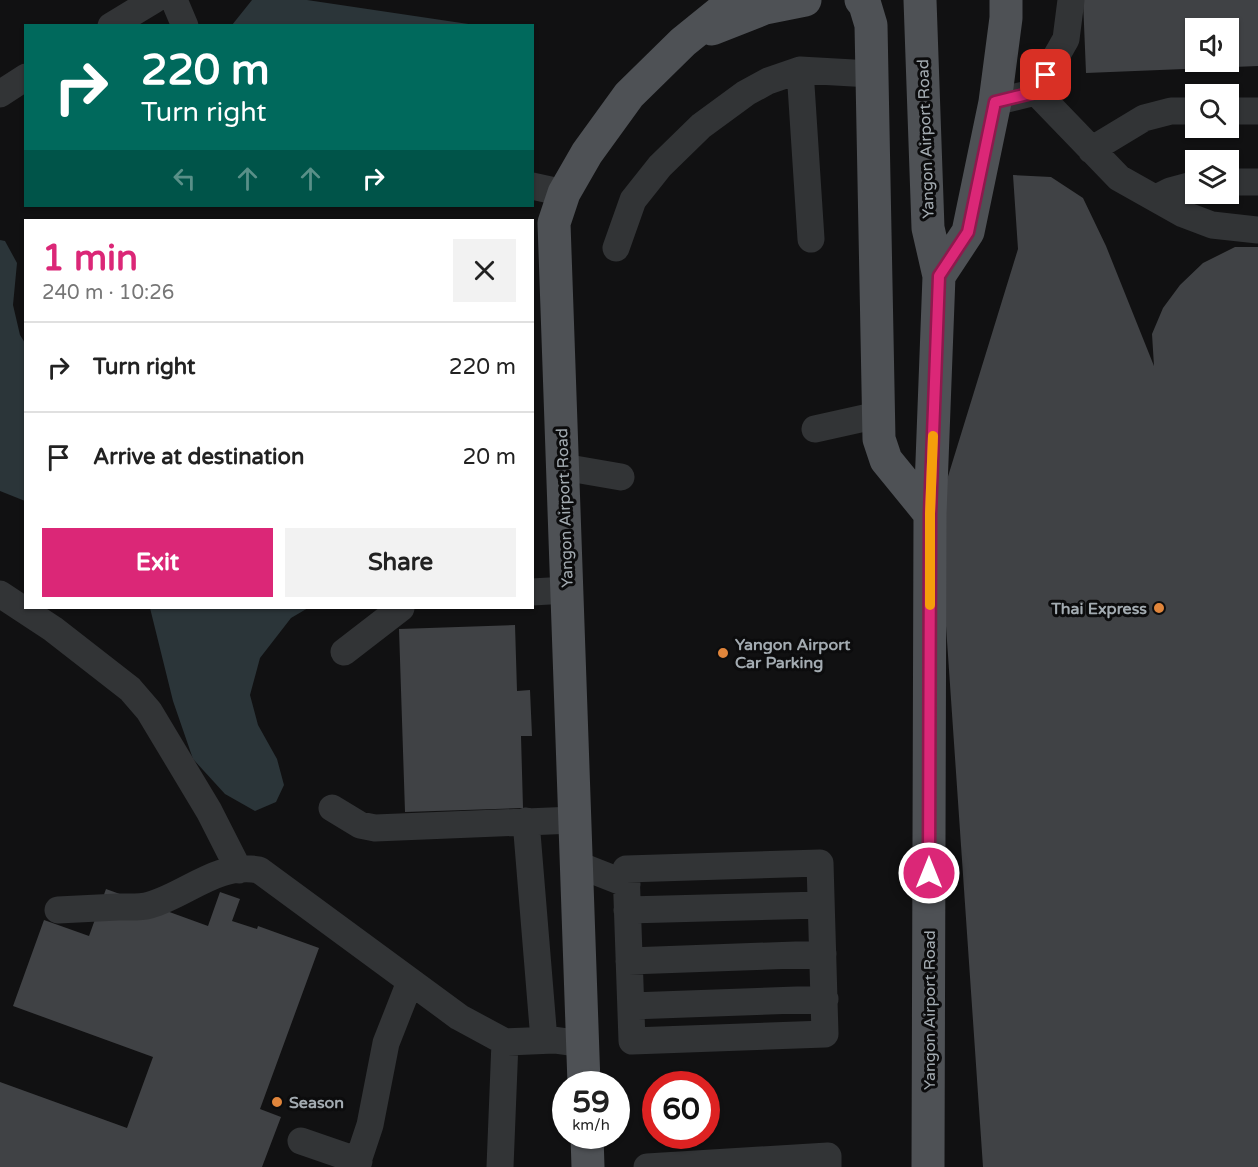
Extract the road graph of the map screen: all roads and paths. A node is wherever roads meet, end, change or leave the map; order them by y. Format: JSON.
{"nodes":[{"id":1,"x":154,"y":0,"type":"edge"},
{"id":2,"x":174,"y":0,"type":"edge"},
{"id":3,"x":735,"y":0,"type":"edge"},
{"id":4,"x":805,"y":0,"type":"edge"},
{"id":5,"x":861,"y":0,"type":"edge"},
{"id":6,"x":920,"y":0,"type":"edge"},
{"id":7,"x":1006,"y":0,"type":"edge"},
{"id":8,"x":1071,"y":0,"type":"edge"},
{"id":9,"x":114,"y":24,"type":"edge"},
{"id":10,"x":184,"y":24,"type":"edge"},
{"id":11,"x":688,"y":39,"type":"junction"},
{"id":12,"x":800,"y":70,"type":"junction"},
{"id":13,"x":871,"y":74,"type":"junction"},
{"id":14,"x":24,"y":78,"type":"edge"},
{"id":15,"x":1036,"y":92,"type":"junction"},
{"id":16,"x":0,"y":94,"type":"edge"},
{"id":17,"x":995,"y":102,"type":"junction"},
{"id":18,"x":1185,"y":111,"type":"edge"},
{"id":19,"x":1239,"y":111,"type":"edge"},
{"id":20,"x":1258,"y":111,"type":"edge"},
{"id":21,"x":1091,"y":150,"type":"junction"},
{"id":22,"x":1239,"y":182,"type":"edge"},
{"id":23,"x":1258,"y":182,"type":"edge"},
{"id":24,"x":534,"y":186,"type":"edge"},
{"id":25,"x":1185,"y":187,"type":"edge"},
{"id":26,"x":564,"y":193,"type":"junction"},
{"id":27,"x":1156,"y":198,"type":"junction"},
{"id":28,"x":1258,"y":230,"type":"edge"},
{"id":29,"x":811,"y":239,"type":"dead end"},
{"id":30,"x":616,"y":248,"type":"dead end"},
{"id":31,"x":939,"y":276,"type":"junction"},
{"id":32,"x":878,"y":415,"type":"junction"},
{"id":33,"x":815,"y":429,"type":"dead end"},
{"id":34,"x":563,"y":467,"type":"junction"},
{"id":35,"x":621,"y":477,"type":"dead end"},
{"id":36,"x":930,"y":514,"type":"junction"},
{"id":37,"x":567,"y":590,"type":"junction"},
{"id":38,"x":534,"y":592,"type":"edge"},
{"id":39,"x":0,"y":594,"type":"edge"},
{"id":40,"x":400,"y":609,"type":"edge"},
{"id":41,"x":344,"y":652,"type":"dead end"},
{"id":42,"x":332,"y":808,"type":"dead end"},
{"id":43,"x":574,"y":820,"type":"junction"},
{"id":44,"x":526,"y":821,"type":"junction"},
{"id":45,"x":576,"y":864,"type":"junction"},
{"id":46,"x":239,"y":870,"type":"junction"},
{"id":47,"x":627,"y":897,"type":"junction"},
{"id":48,"x":821,"y":905,"type":"junction"},
{"id":49,"x":58,"y":910,"type":"dead end"},
{"id":50,"x":823,"y":954,"type":"junction"},
{"id":51,"x":629,"y":961,"type":"junction"},
{"id":52,"x":410,"y":982,"type":"junction"},
{"id":53,"x":544,"y":1040,"type":"junction"},
{"id":54,"x":505,"y":1042,"type":"junction"},
{"id":55,"x":583,"y":1044,"type":"junction"},
{"id":56,"x":584,"y":1071,"type":"edge"},
{"id":57,"x":301,"y":1141,"type":"dead end"},
{"id":58,"x":587,"y":1149,"type":"edge"},
{"id":59,"x":358,"y":1164,"type":"edge"},
{"id":60,"x":500,"y":1167,"type":"edge"},
{"id":61,"x":588,"y":1167,"type":"edge"},
{"id":62,"x":646,"y":1167,"type":"edge"},
{"id":63,"x":828,"y":1167,"type":"edge"},
{"id":64,"x":928,"y":1167,"type":"edge"}],
"edges":[{"from":1,"to":9,"type":"lane"},
{"from":2,"to":10,"type":"lane"},
{"from":3,"to":11,"type":"main road","name":"Yangon Airport Road"},
{"from":4,"to":11,"type":"main road"},
{"from":5,"to":13,"type":"main road"},
{"from":6,"to":31,"type":"main road","name":"Yangon Airport Road"},
{"from":7,"to":17,"type":"main road"},
{"from":8,"to":15,"type":"lane"},
{"from":11,"to":26,"type":"main road","name":"Yangon Airport Road"},
{"from":12,"to":13,"type":"lane"},
{"from":12,"to":29,"type":"lane"},
{"from":12,"to":30,"type":"lane"},
{"from":13,"to":32,"type":"main road"},
{"from":14,"to":16,"type":"lane"},
{"from":15,"to":17,"type":"lane"},
{"from":15,"to":21,"type":"lane"},
{"from":17,"to":31,"type":"main road"},
{"from":18,"to":21,"type":"lane"},
{"from":19,"to":20,"type":"lane"},
{"from":21,"to":27,"type":"lane"},
{"from":22,"to":23,"type":"lane"},
{"from":24,"to":26,"type":"lane"},
{"from":25,"to":27,"type":"lane"},
{"from":26,"to":34,"type":"main road","name":"Yangon Airport Road"},
{"from":27,"to":28,"type":"lane"},
{"from":31,"to":36,"type":"main road","name":"Yangon Airport Road"},
{"from":32,"to":33,"type":"lane"},
{"from":32,"to":36,"type":"main road"},
{"from":34,"to":35,"type":"lane"},
{"from":34,"to":37,"type":"main road","name":"Yangon Airport Road"},
{"from":36,"to":64,"type":"main road","name":"Yangon Airport Road"},
{"from":37,"to":38,"type":"lane"},
{"from":37,"to":43,"type":"main road","name":"Yangon Airport Road"},
{"from":39,"to":46,"type":"lane"},
{"from":40,"to":41,"type":"lane"},
{"from":42,"to":44,"type":"lane"},
{"from":43,"to":44,"type":"lane"},
{"from":43,"to":45,"type":"main road","name":"Yangon Airport Road"},
{"from":44,"to":53,"type":"lane"},
{"from":45,"to":47,"type":"lane"},
{"from":45,"to":55,"type":"main road","name":"Yangon Airport Road"},
{"from":46,"to":49,"type":"lane"},
{"from":46,"to":52,"type":"lane"},
{"from":47,"to":48,"type":"lane"},
{"from":47,"to":48,"type":"lane"},
{"from":47,"to":51,"type":"lane"},
{"from":48,"to":50,"type":"lane"},
{"from":50,"to":51,"type":"lane"},
{"from":50,"to":51,"type":"lane"},
{"from":52,"to":54,"type":"lane"},
{"from":52,"to":59,"type":"lane"},
{"from":53,"to":54,"type":"lane"},
{"from":53,"to":55,"type":"lane"},
{"from":54,"to":60,"type":"lane"},
{"from":55,"to":56,"type":"main road","name":"Yangon Airport Road"},
{"from":57,"to":59,"type":"lane"},
{"from":58,"to":61,"type":"main road"},
{"from":62,"to":63,"type":"lane"}]}
